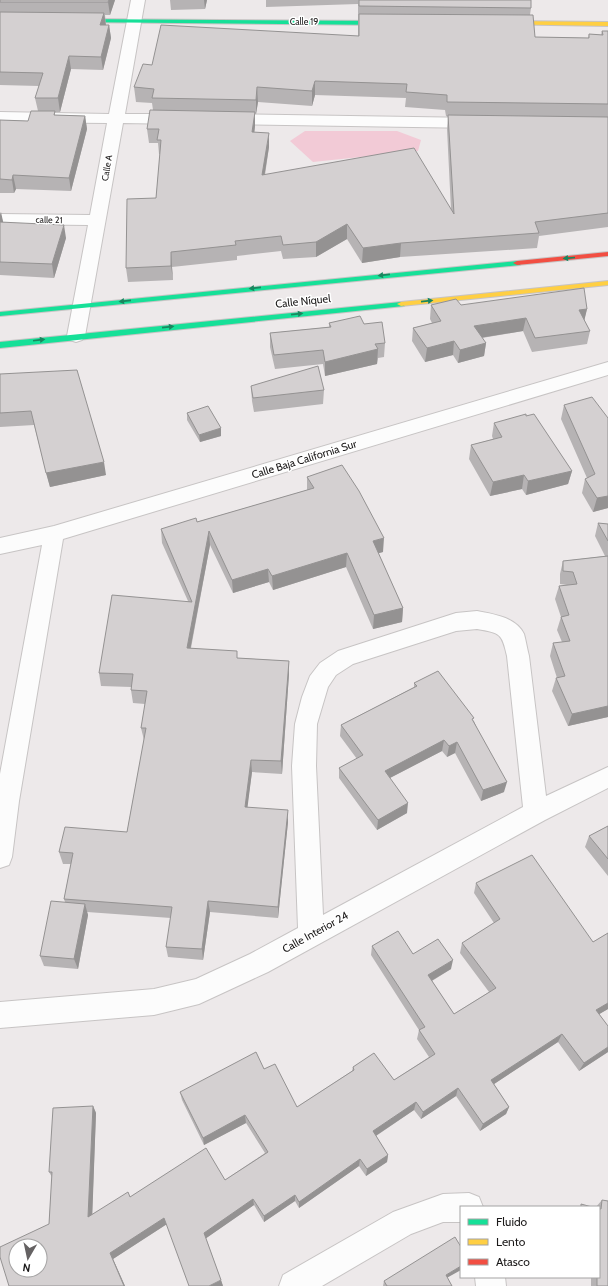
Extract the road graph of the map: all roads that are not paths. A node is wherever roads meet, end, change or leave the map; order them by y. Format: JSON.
{"nodes":[{"id":1,"x":138,"y":0,"type":"edge"},
{"id":2,"x":63,"y":21,"type":"edge"},
{"id":3,"x":134,"y":21,"type":"junction"},
{"id":4,"x":394,"y":23,"type":"edge"},
{"id":5,"x":497,"y":23,"type":"edge"},
{"id":6,"x":608,"y":24,"type":"edge"},
{"id":7,"x":0,"y":117,"type":"edge"},
{"id":8,"x":116,"y":118,"type":"junction"},
{"id":9,"x":195,"y":119,"type":"edge"},
{"id":10,"x":211,"y":119,"type":"edge"},
{"id":11,"x":489,"y":123,"type":"edge"},
{"id":12,"x":0,"y":219,"type":"edge"},
{"id":13,"x":97,"y":220,"type":"junction"},
{"id":14,"x":608,"y":254,"type":"edge"},
{"id":15,"x":608,"y":283,"type":"edge"},
{"id":16,"x":82,"y":305,"type":"junction"},
{"id":17,"x":0,"y":314,"type":"edge"},
{"id":18,"x":76,"y":336,"type":"junction"},
{"id":19,"x":0,"y":345,"type":"edge"},
{"id":20,"x":608,"y":368,"type":"edge"},
{"id":21,"x":54,"y":534,"type":"junction"},
{"id":22,"x":0,"y":546,"type":"edge"},
{"id":23,"x":608,"y":777,"type":"edge"},
{"id":24,"x":536,"y":812,"type":"junction"},
{"id":25,"x":0,"y":857,"type":"edge"},
{"id":26,"x":311,"y":934,"type":"junction"},
{"id":27,"x":0,"y":1014,"type":"edge"},
{"id":28,"x":460,"y":1207,"type":"edge"},
{"id":29,"x":294,"y":1286,"type":"edge"}],
"edges":[{"from":1,"to":3,"type":"street","name":"Calle A"},
{"from":2,"to":3,"type":"street","name":"Calle 19"},
{"from":3,"to":4,"type":"street","name":"Calle 19"},
{"from":3,"to":8,"type":"street","name":"Calle A"},
{"from":5,"to":6,"type":"street"},
{"from":7,"to":8,"type":"street"},
{"from":8,"to":9,"type":"street"},
{"from":8,"to":13,"type":"street","name":"Calle A"},
{"from":10,"to":11,"type":"street"},
{"from":12,"to":13,"type":"street","name":"calle 21"},
{"from":13,"to":16,"type":"street","name":"Calle A"},
{"from":14,"to":16,"type":"street","name":"Calle Níquel","one_way":true},
{"from":18,"to":15,"type":"street","name":"Calle Níquel","one_way":true},
{"from":16,"to":17,"type":"street","name":"Calle Níquel"},
{"from":16,"to":18,"type":"street","name":"Calle A"},
{"from":19,"to":18,"type":"street","name":"Calle Níquel","one_way":true},
{"from":20,"to":21,"type":"street","name":"Calle Baja California Sur"},
{"from":21,"to":22,"type":"street","name":"Calle Baja California Sur"},
{"from":21,"to":25,"type":"street"},
{"from":23,"to":24,"type":"street","name":"Calle Interior 24"},
{"from":24,"to":26,"type":"street","name":"Calle Interior 24"},
{"from":24,"to":26,"type":"street"},
{"from":26,"to":27,"type":"street","name":"Calle Interior 24"},
{"from":28,"to":29,"type":"street"}]}
